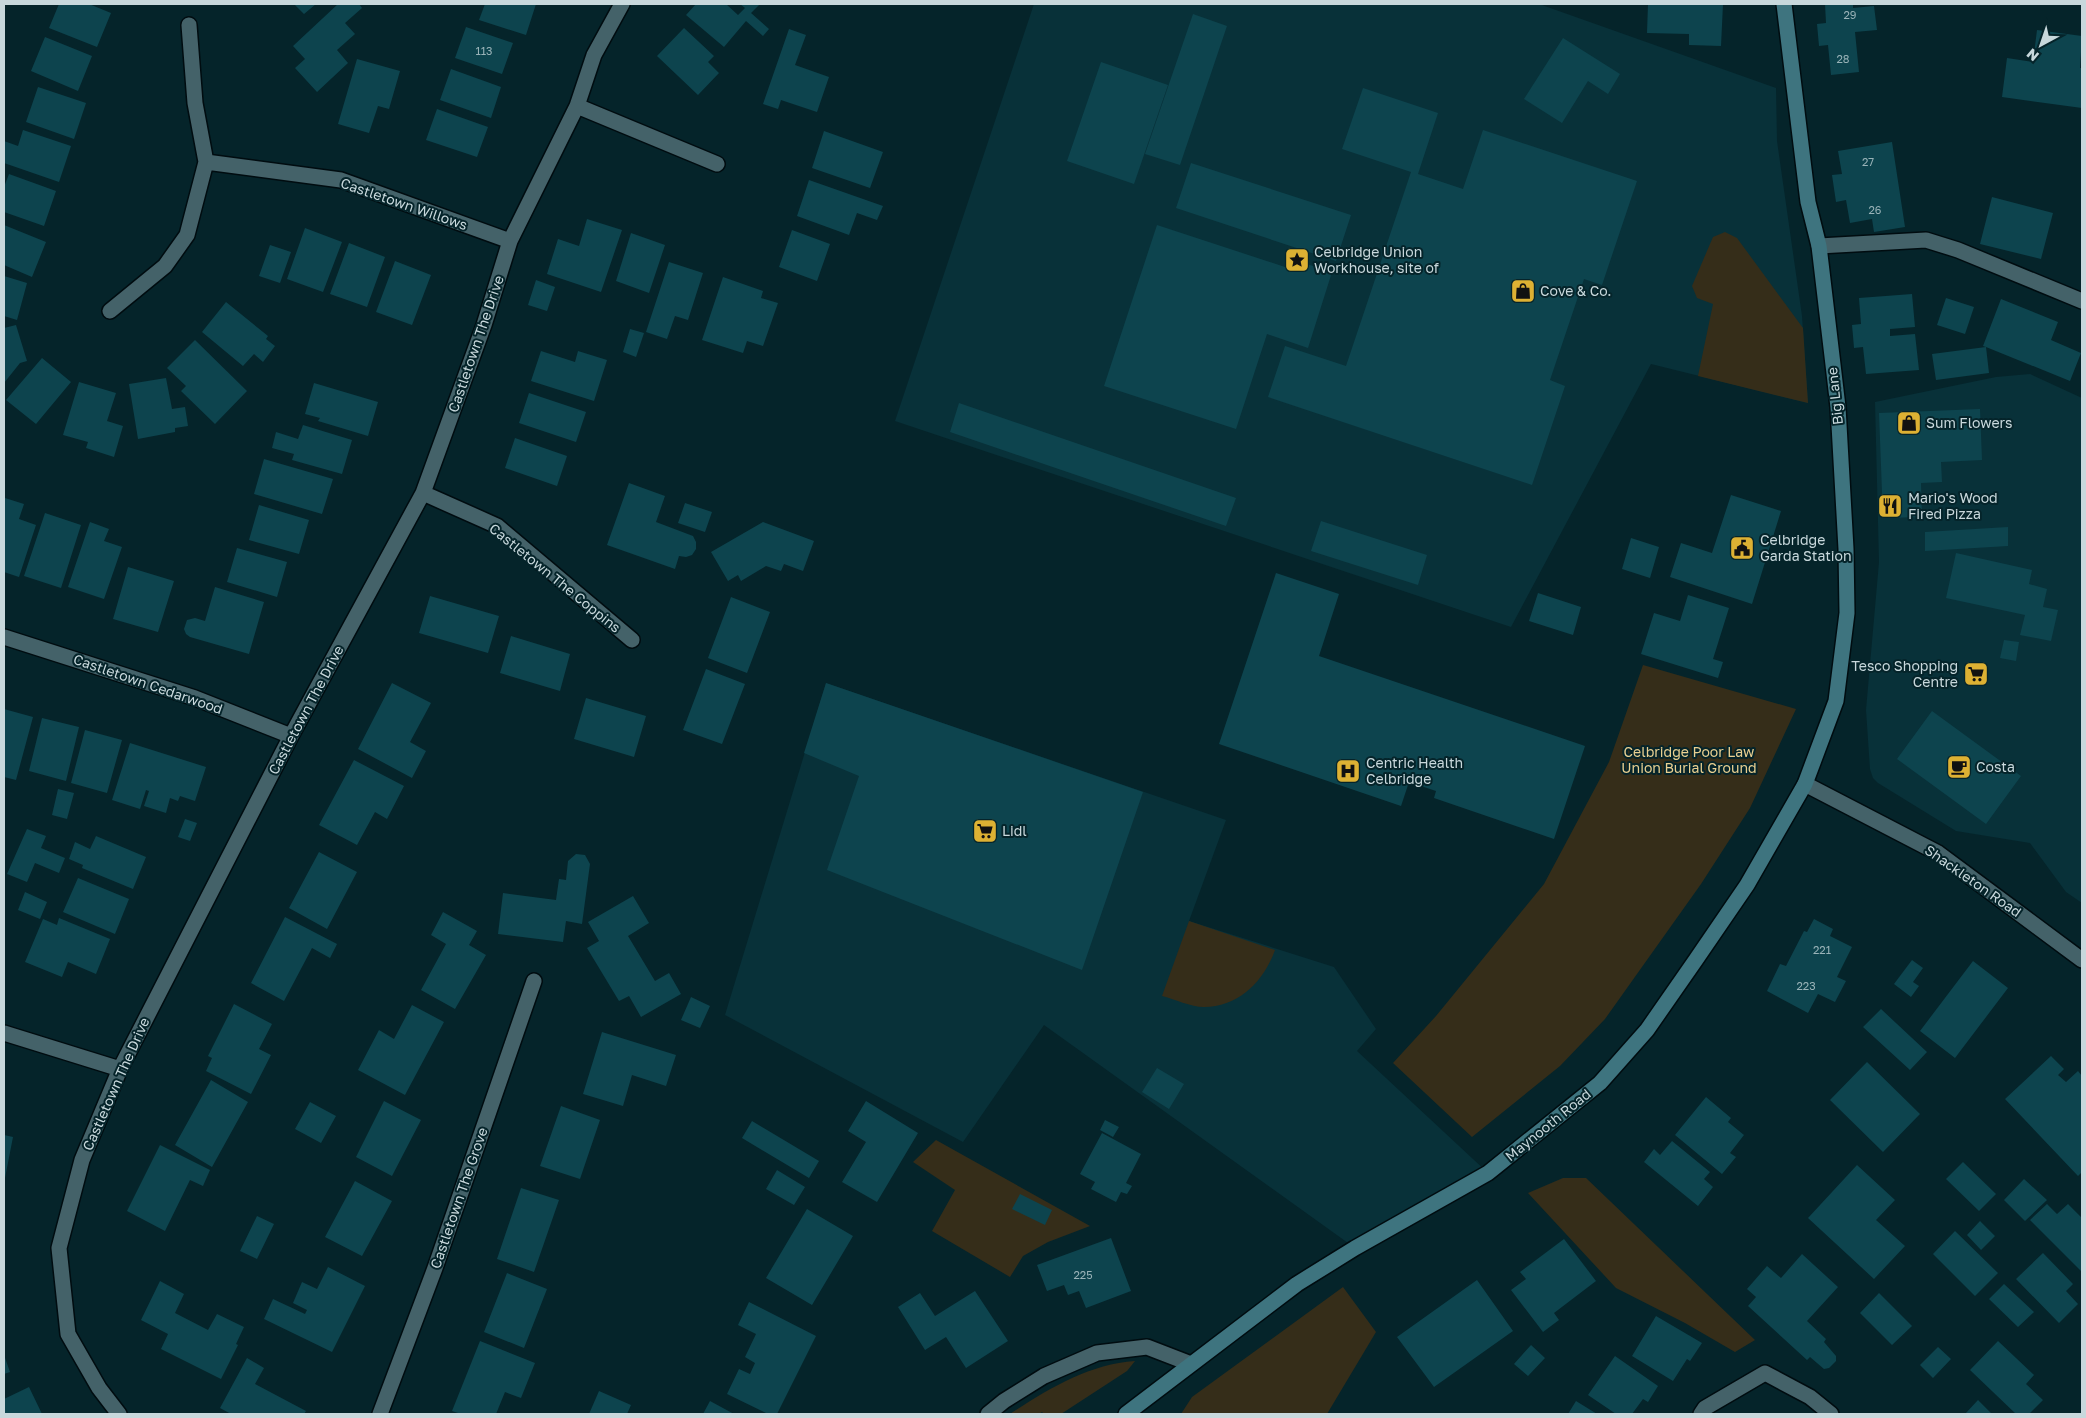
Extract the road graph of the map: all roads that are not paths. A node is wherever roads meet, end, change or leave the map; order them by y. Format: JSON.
{"nodes":[{"id":1,"x":622,"y":4,"type":"edge"},
{"id":2,"x":1784,"y":4,"type":"edge"},
{"id":3,"x":189,"y":25,"type":"dead end"},
{"id":4,"x":577,"y":106,"type":"junction"},
{"id":5,"x":206,"y":162,"type":"junction"},
{"id":6,"x":717,"y":164,"type":"dead end"},
{"id":7,"x":510,"y":241,"type":"junction"},
{"id":8,"x":1819,"y":246,"type":"junction"},
{"id":9,"x":2082,"y":301,"type":"edge"},
{"id":10,"x":110,"y":310,"type":"dead end"},
{"id":11,"x":423,"y":493,"type":"junction"},
{"id":12,"x":4,"y":636,"type":"edge"},
{"id":13,"x":632,"y":640,"type":"dead end"},
{"id":14,"x":291,"y":736,"type":"junction"},
{"id":15,"x":1805,"y":784,"type":"junction"},
{"id":16,"x":2082,"y":960,"type":"edge"},
{"id":17,"x":534,"y":981,"type":"dead end"},
{"id":18,"x":4,"y":1033,"type":"edge"},
{"id":19,"x":120,"y":1069,"type":"junction"},
{"id":20,"x":1191,"y":1364,"type":"junction"},
{"id":21,"x":120,"y":1414,"type":"edge"},
{"id":22,"x":380,"y":1414,"type":"edge"},
{"id":23,"x":988,"y":1414,"type":"edge"},
{"id":24,"x":1126,"y":1414,"type":"edge"},
{"id":25,"x":1701,"y":1414,"type":"edge"},
{"id":26,"x":1831,"y":1414,"type":"edge"}],
"edges":[{"from":1,"to":4,"type":"street","name":"Castletown The Drive"},
{"from":2,"to":8,"type":"main road","name":"Big Lane"},
{"from":3,"to":5,"type":"street"},
{"from":4,"to":6,"type":"street"},
{"from":4,"to":7,"type":"street","name":"Castletown The Drive"},
{"from":5,"to":7,"type":"street","name":"Castletown Willows"},
{"from":5,"to":10,"type":"street"},
{"from":7,"to":11,"type":"street","name":"Castletown The Drive"},
{"from":8,"to":9,"type":"street"},
{"from":8,"to":15,"type":"main road","name":"Big Lane"},
{"from":11,"to":13,"type":"street","name":"Castletown The Coppins"},
{"from":11,"to":14,"type":"street","name":"Castletown The Drive"},
{"from":12,"to":14,"type":"street","name":"Castletown Cedarwood"},
{"from":14,"to":19,"type":"street","name":"Castletown The Drive"},
{"from":15,"to":16,"type":"street","name":"Shackleton Road"},
{"from":15,"to":20,"type":"main road","name":"Maynooth Road"},
{"from":17,"to":22,"type":"street","name":"Castletown The Grove"},
{"from":18,"to":19,"type":"street"},
{"from":19,"to":21,"type":"street","name":"Castletown The Drive"},
{"from":20,"to":23,"type":"street"},
{"from":20,"to":24,"type":"main road","name":"Maynooth Road"},
{"from":25,"to":26,"type":"street"}]}
